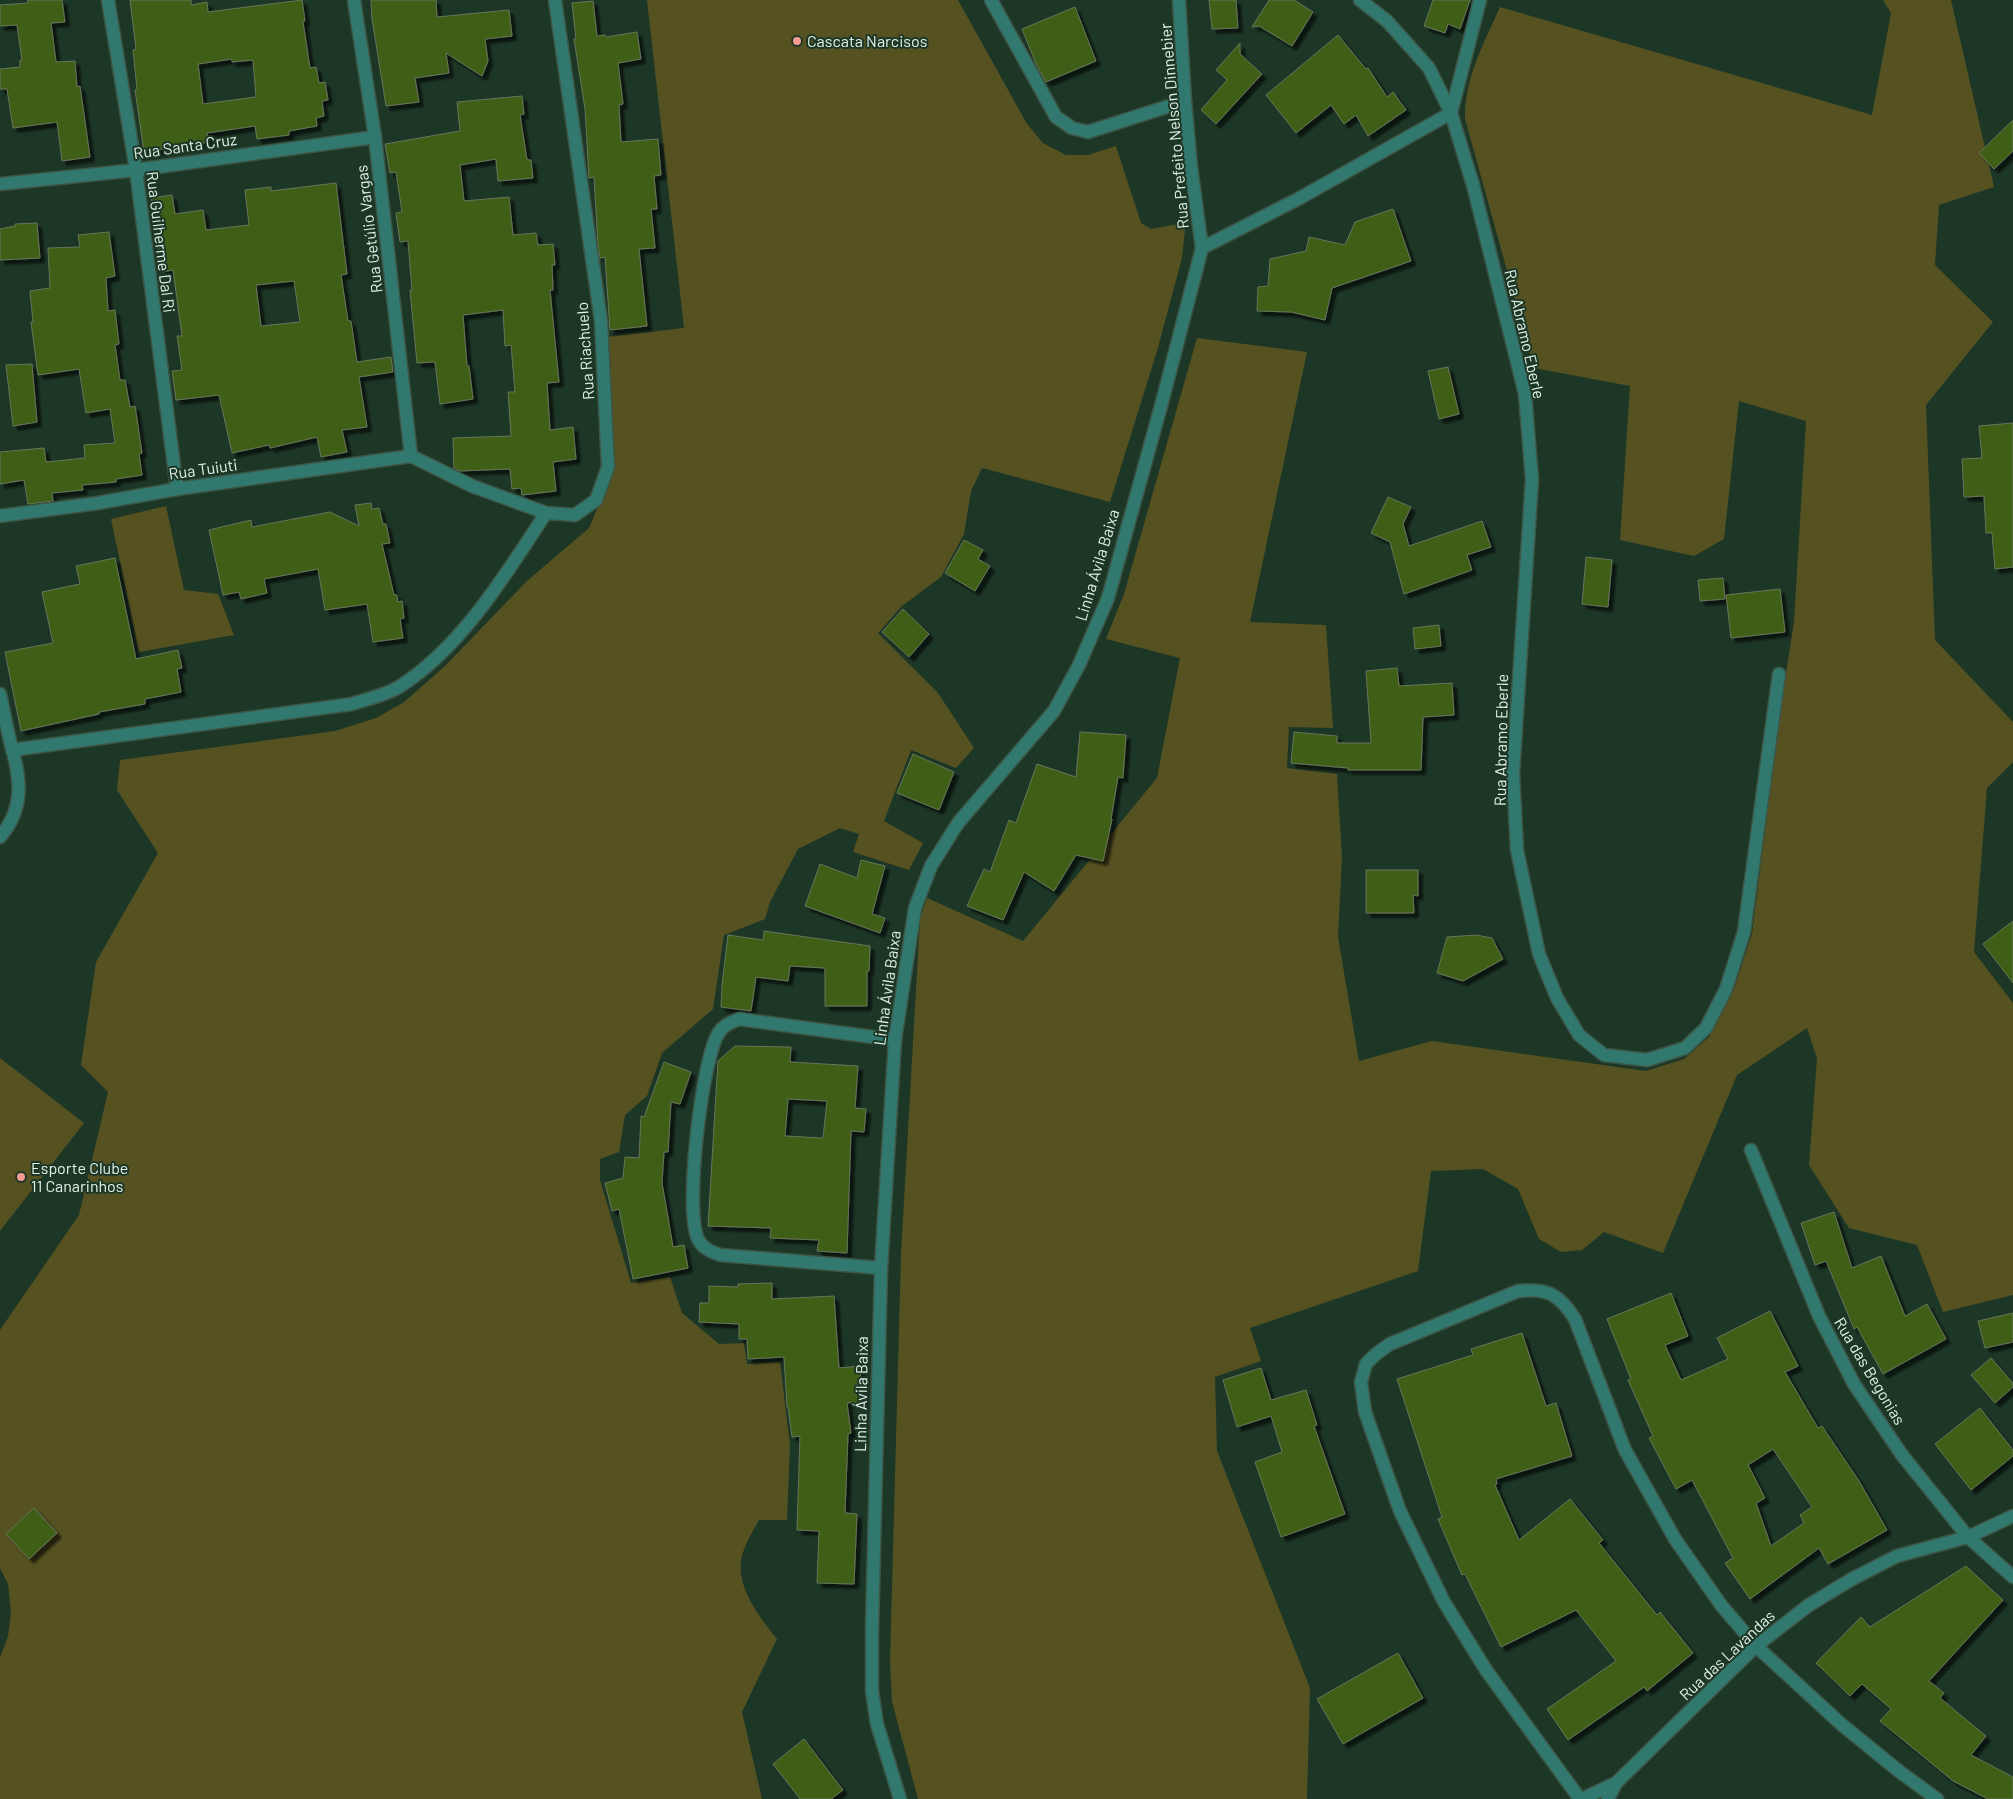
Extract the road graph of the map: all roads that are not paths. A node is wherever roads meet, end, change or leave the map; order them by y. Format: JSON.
{"nodes":[{"id":1,"x":108,"y":0,"type":"edge"},
{"id":2,"x":354,"y":0,"type":"edge"},
{"id":3,"x":555,"y":0,"type":"edge"},
{"id":4,"x":991,"y":0,"type":"edge"},
{"id":5,"x":1179,"y":0,"type":"edge"},
{"id":6,"x":1360,"y":0,"type":"edge"},
{"id":7,"x":1480,"y":0,"type":"edge"},
{"id":8,"x":1184,"y":101,"type":"junction"},
{"id":9,"x":1451,"y":113,"type":"junction"},
{"id":10,"x":375,"y":137,"type":"junction"},
{"id":11,"x":136,"y":170,"type":"junction"},
{"id":12,"x":0,"y":184,"type":"edge"},
{"id":13,"x":1202,"y":248,"type":"junction"},
{"id":14,"x":411,"y":456,"type":"junction"},
{"id":15,"x":177,"y":489,"type":"junction"},
{"id":16,"x":546,"y":512,"type":"junction"},
{"id":17,"x":0,"y":516,"type":"edge"},
{"id":18,"x":1779,"y":674,"type":"dead end"},
{"id":19,"x":0,"y":694,"type":"edge"},
{"id":20,"x":12,"y":750,"type":"junction"},
{"id":21,"x":0,"y":837,"type":"edge"},
{"id":22,"x":895,"y":1040,"type":"junction"},
{"id":23,"x":1751,"y":1150,"type":"dead end"},
{"id":24,"x":881,"y":1268,"type":"junction"},
{"id":25,"x":2013,"y":1516,"type":"edge"},
{"id":26,"x":1968,"y":1537,"type":"junction"},
{"id":27,"x":2013,"y":1576,"type":"edge"},
{"id":28,"x":1756,"y":1646,"type":"junction"},
{"id":29,"x":1616,"y":1784,"type":"junction"},
{"id":30,"x":900,"y":1799,"type":"edge"},
{"id":31,"x":1581,"y":1799,"type":"edge"},
{"id":32,"x":1608,"y":1799,"type":"edge"},
{"id":33,"x":1937,"y":1799,"type":"edge"}],
"edges":[{"from":1,"to":11,"type":"street","name":"Rua Guilherme Dal Ri"},
{"from":2,"to":10,"type":"street","name":"Rua Getúlio Vargas"},
{"from":3,"to":16,"type":"street","name":"Rua Riachuelo"},
{"from":4,"to":8,"type":"street"},
{"from":5,"to":8,"type":"street","name":"Rua Prefeito Nelson Dinnebier"},
{"from":6,"to":9,"type":"street","name":"Rua Abramo Eberle"},
{"from":7,"to":9,"type":"street"},
{"from":8,"to":13,"type":"street","name":"Rua Prefeito Nelson Dinnebier"},
{"from":9,"to":13,"type":"street"},
{"from":9,"to":18,"type":"street","name":"Rua Abramo Eberle"},
{"from":10,"to":11,"type":"street","name":"Rua Santa Cruz"},
{"from":10,"to":14,"type":"street","name":"Rua Getúlio Vargas"},
{"from":11,"to":12,"type":"street","name":"Rua Santa Cruz"},
{"from":11,"to":15,"type":"street","name":"Rua Guilherme Dal Ri"},
{"from":13,"to":22,"type":"street","name":"Linha Ávila Baixa"},
{"from":14,"to":15,"type":"street","name":"Rua Tuiuti"},
{"from":14,"to":16,"type":"street","name":"Rua Riachuelo"},
{"from":15,"to":17,"type":"street","name":"Rua Tuiuti"},
{"from":16,"to":20,"type":"street"},
{"from":19,"to":20,"type":"street"},
{"from":20,"to":21,"type":"street"},
{"from":22,"to":24,"type":"street","name":"Linha Ávila Baixa"},
{"from":22,"to":24,"type":"street"},
{"from":23,"to":26,"type":"street","name":"Rua das Begonias"},
{"from":24,"to":30,"type":"street","name":"Linha Ávila Baixa"},
{"from":25,"to":26,"type":"street","name":"Rua das Lavandas"},
{"from":26,"to":27,"type":"street","name":"Rua das Begonias"},
{"from":26,"to":28,"type":"street","name":"Rua das Lavandas"},
{"from":28,"to":29,"type":"street","name":"Rua das Lavandas"},
{"from":28,"to":31,"type":"street"},
{"from":28,"to":33,"type":"street"},
{"from":29,"to":31,"type":"street","name":"Rua das Lavandas"},
{"from":29,"to":32,"type":"street","name":"Rua das Lavandas"}]}
